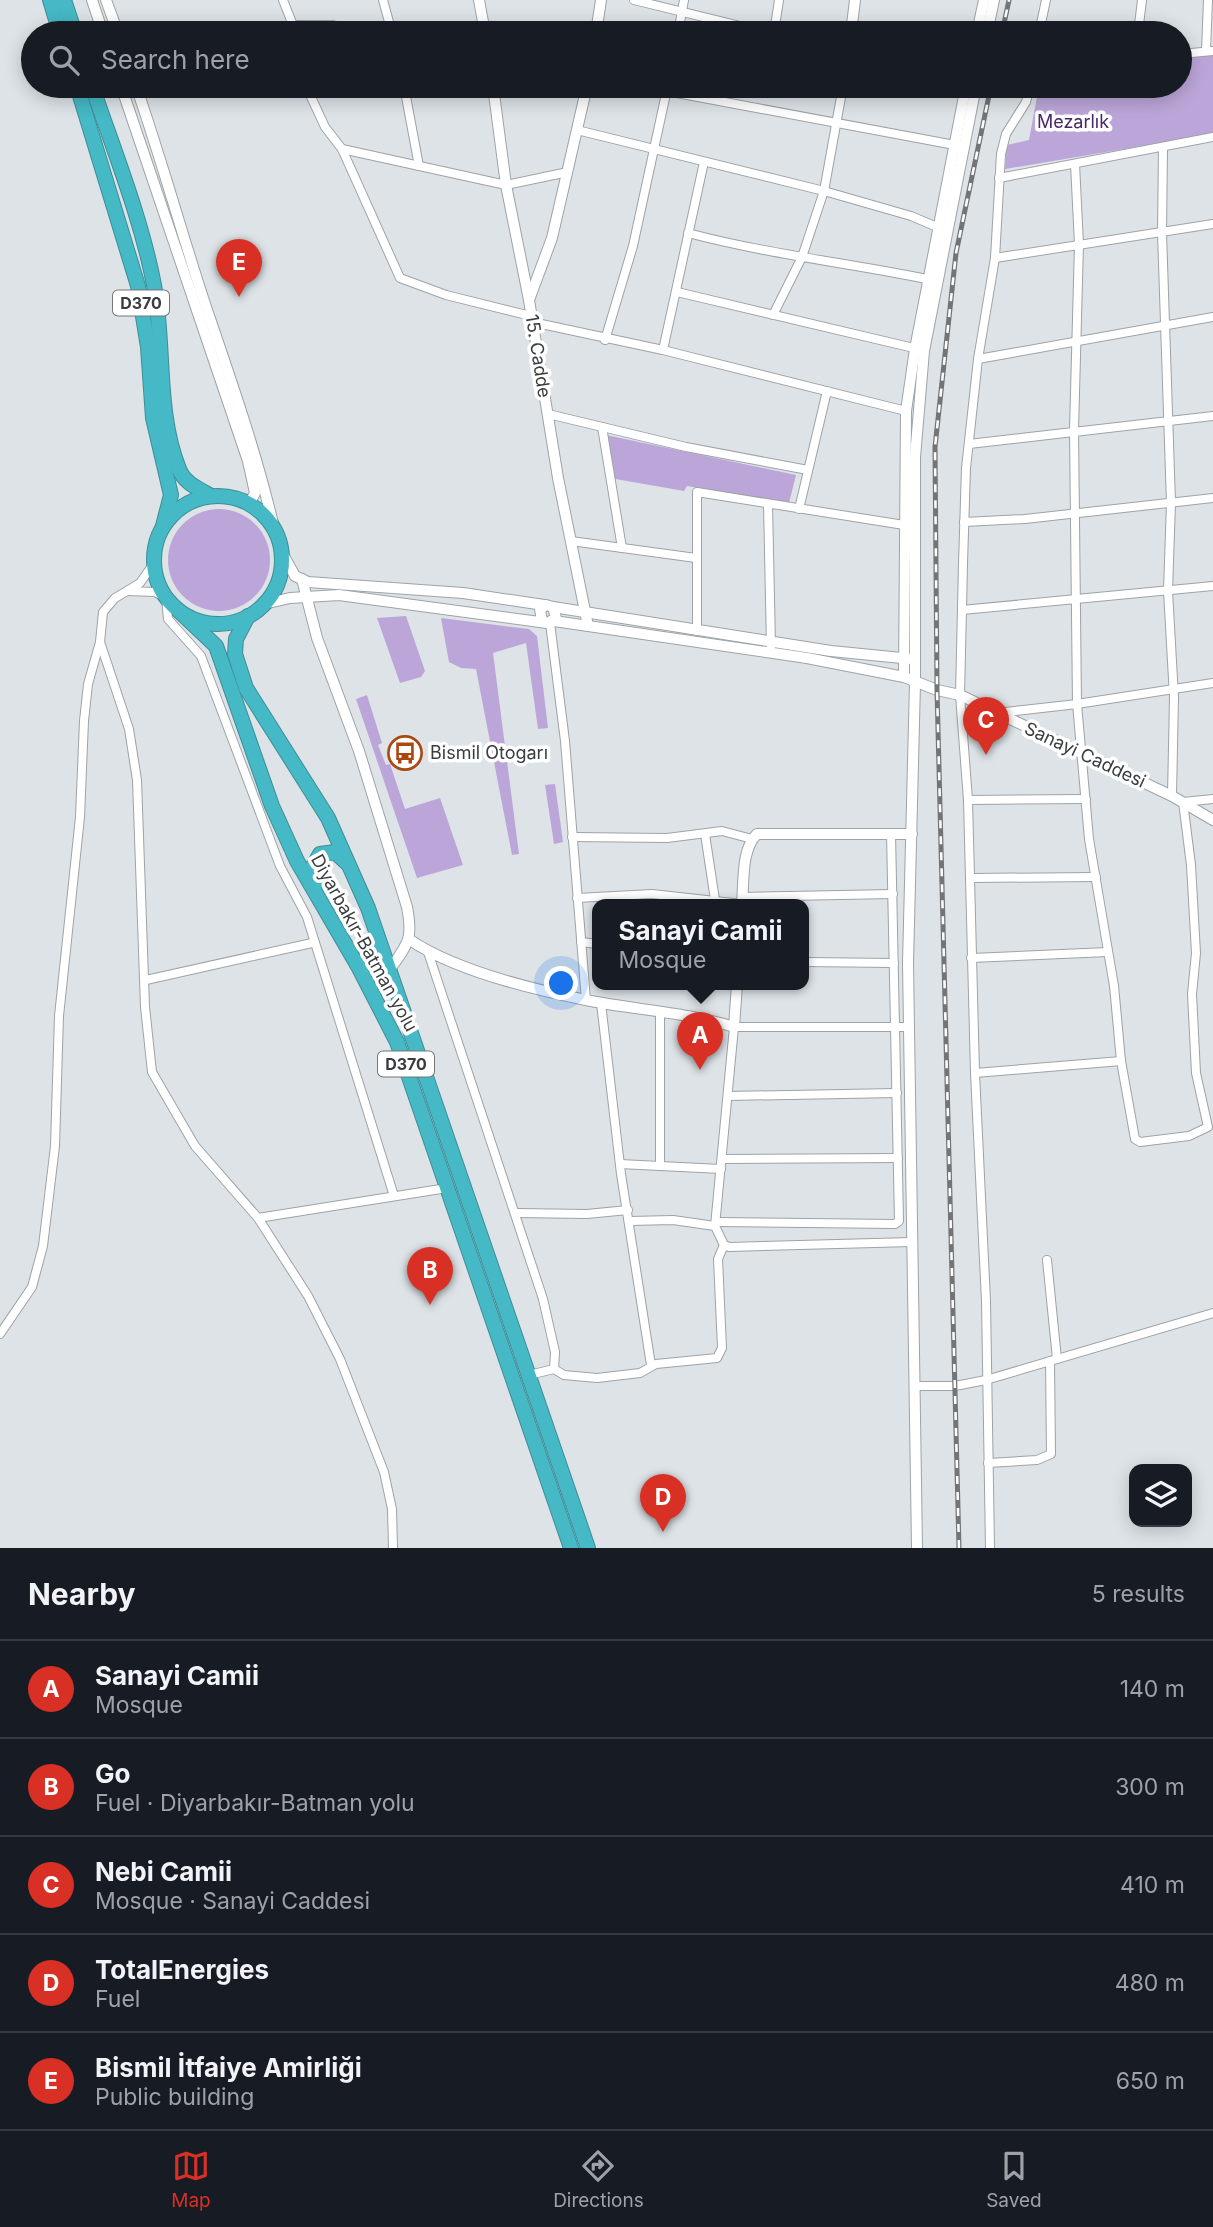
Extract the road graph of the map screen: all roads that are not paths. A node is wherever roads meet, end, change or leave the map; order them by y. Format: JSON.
{"nodes":[{"id":1,"x":50,"y":0,"type":"edge"},
{"id":2,"x":64,"y":0,"type":"edge"},
{"id":3,"x":92,"y":0,"type":"edge"},
{"id":4,"x":106,"y":0,"type":"edge"},
{"id":5,"x":283,"y":0,"type":"edge"},
{"id":6,"x":383,"y":0,"type":"edge"},
{"id":7,"x":479,"y":0,"type":"edge"},
{"id":8,"x":601,"y":0,"type":"edge"},
{"id":9,"x":634,"y":0,"type":"edge"},
{"id":10,"x":684,"y":0,"type":"edge"},
{"id":11,"x":779,"y":0,"type":"edge"},
{"id":12,"x":855,"y":0,"type":"edge"},
{"id":13,"x":984,"y":0,"type":"edge"},
{"id":14,"x":994,"y":0,"type":"edge"},
{"id":15,"x":1046,"y":0,"type":"edge"},
{"id":16,"x":1142,"y":0,"type":"edge"},
{"id":17,"x":1208,"y":0,"type":"edge"},
{"id":18,"x":682,"y":11,"type":"junction"},
{"id":19,"x":56,"y":21,"type":"edge"},
{"id":20,"x":71,"y":21,"type":"edge"},
{"id":21,"x":99,"y":21,"type":"edge"},
{"id":22,"x":114,"y":21,"type":"edge"},
{"id":23,"x":292,"y":21,"type":"edge"},
{"id":24,"x":388,"y":21,"type":"edge"},
{"id":25,"x":483,"y":21,"type":"edge"},
{"id":26,"x":598,"y":21,"type":"edge"},
{"id":27,"x":680,"y":21,"type":"edge"},
{"id":28,"x":721,"y":21,"type":"edge"},
{"id":29,"x":776,"y":21,"type":"edge"},
{"id":30,"x":852,"y":21,"type":"edge"},
{"id":31,"x":980,"y":21,"type":"edge"},
{"id":32,"x":990,"y":21,"type":"edge"},
{"id":33,"x":1042,"y":21,"type":"edge"},
{"id":34,"x":1140,"y":21,"type":"edge"},
{"id":35,"x":1209,"y":51,"type":"edge"},
{"id":36,"x":81,"y":98,"type":"edge"},
{"id":37,"x":96,"y":98,"type":"edge"},
{"id":38,"x":125,"y":98,"type":"edge"},
{"id":39,"x":140,"y":98,"type":"edge"},
{"id":40,"x":312,"y":98,"type":"edge"},
{"id":41,"x":406,"y":98,"type":"edge"},
{"id":42,"x":495,"y":98,"type":"edge"},
{"id":43,"x":584,"y":98,"type":"edge"},
{"id":44,"x":665,"y":98,"type":"edge"},
{"id":45,"x":712,"y":98,"type":"edge"},
{"id":46,"x":841,"y":98,"type":"edge"},
{"id":47,"x":964,"y":98,"type":"edge"},
{"id":48,"x":972,"y":98,"type":"edge"},
{"id":49,"x":1027,"y":98,"type":"edge"},
{"id":50,"x":835,"y":125,"type":"junction"},
{"id":51,"x":577,"y":130,"type":"junction"},
{"id":52,"x":1213,"y":137,"type":"edge"},
{"id":53,"x":958,"y":146,"type":"junction"},
{"id":54,"x":1163,"y":148,"type":"junction"},
{"id":55,"x":342,"y":149,"type":"junction"},
{"id":56,"x":655,"y":150,"type":"junction"},
{"id":57,"x":704,"y":162,"type":"junction"},
{"id":58,"x":1075,"y":164,"type":"junction"},
{"id":59,"x":419,"y":166,"type":"junction"},
{"id":60,"x":568,"y":172,"type":"junction"},
{"id":61,"x":999,"y":178,"type":"junction"},
{"id":62,"x":506,"y":184,"type":"junction"},
{"id":63,"x":824,"y":191,"type":"junction"},
{"id":64,"x":1213,"y":224,"type":"edge"},
{"id":65,"x":937,"y":227,"type":"junction"},
{"id":66,"x":688,"y":233,"type":"junction"},
{"id":67,"x":1162,"y":233,"type":"junction"},
{"id":68,"x":1079,"y":244,"type":"junction"},
{"id":69,"x":802,"y":257,"type":"junction"},
{"id":70,"x":996,"y":258,"type":"junction"},
{"id":71,"x":928,"y":279,"type":"junction"},
{"id":72,"x":677,"y":292,"type":"junction"},
{"id":73,"x":529,"y":300,"type":"junction"},
{"id":74,"x":773,"y":315,"type":"junction"},
{"id":75,"x":1213,"y":317,"type":"edge"},
{"id":76,"x":532,"y":319,"type":"junction"},
{"id":77,"x":1165,"y":327,"type":"junction"},
{"id":78,"x":606,"y":340,"type":"junction"},
{"id":79,"x":1077,"y":343,"type":"junction"},
{"id":80,"x":663,"y":350,"type":"junction"},
{"id":81,"x":919,"y":350,"type":"junction"},
{"id":82,"x":978,"y":359,"type":"junction"},
{"id":83,"x":827,"y":391,"type":"junction"},
{"id":84,"x":906,"y":411,"type":"junction"},
{"id":85,"x":548,"y":414,"type":"junction"},
{"id":86,"x":1213,"y":416,"type":"edge"},
{"id":87,"x":1168,"y":421,"type":"junction"},
{"id":88,"x":602,"y":427,"type":"junction"},
{"id":89,"x":1074,"y":430,"type":"junction"},
{"id":90,"x":969,"y":444,"type":"junction"},
{"id":91,"x":808,"y":470,"type":"junction"},
{"id":92,"x":211,"y":496,"type":"junction"},
{"id":93,"x":1213,"y":498,"type":"edge"},
{"id":94,"x":1171,"y":503,"type":"junction"},
{"id":95,"x":249,"y":504,"type":"junction"},
{"id":96,"x":768,"y":504,"type":"junction"},
{"id":97,"x":799,"y":509,"type":"junction"},
{"id":98,"x":1075,"y":512,"type":"junction"},
{"id":99,"x":964,"y":522,"type":"junction"},
{"id":100,"x":904,"y":525,"type":"junction"},
{"id":101,"x":163,"y":526,"type":"junction"},
{"id":102,"x":275,"y":532,"type":"junction"},
{"id":103,"x":571,"y":541,"type":"junction"},
{"id":104,"x":622,"y":548,"type":"junction"},
{"id":105,"x":281,"y":551,"type":"junction"},
{"id":106,"x":696,"y":558,"type":"junction"},
{"id":107,"x":154,"y":563,"type":"junction"},
{"id":108,"x":302,"y":579,"type":"junction"},
{"id":109,"x":1213,"y":586,"type":"edge"},
{"id":110,"x":127,"y":591,"type":"junction"},
{"id":111,"x":1168,"y":591,"type":"junction"},
{"id":112,"x":305,"y":596,"type":"junction"},
{"id":113,"x":166,"y":598,"type":"junction"},
{"id":114,"x":1074,"y":601,"type":"junction"},
{"id":115,"x":264,"y":604,"type":"junction"},
{"id":116,"x":549,"y":606,"type":"junction"},
{"id":117,"x":962,"y":610,"type":"junction"},
{"id":118,"x":179,"y":611,"type":"junction"},
{"id":119,"x":585,"y":612,"type":"junction"},
{"id":120,"x":248,"y":617,"type":"junction"},
{"id":121,"x":549,"y":621,"type":"junction"},
{"id":122,"x":588,"y":626,"type":"junction"},
{"id":123,"x":697,"y":631,"type":"junction"},
{"id":124,"x":100,"y":642,"type":"junction"},
{"id":125,"x":771,"y":647,"type":"junction"},
{"id":126,"x":909,"y":659,"type":"junction"},
{"id":127,"x":909,"y":680,"type":"junction"},
{"id":128,"x":1213,"y":683,"type":"edge"},
{"id":129,"x":1172,"y":689,"type":"junction"},
{"id":130,"x":960,"y":695,"type":"junction"},
{"id":131,"x":1077,"y":704,"type":"junction"},
{"id":132,"x":994,"y":713,"type":"junction"},
{"id":133,"x":1080,"y":754,"type":"junction"},
{"id":134,"x":1172,"y":796,"type":"junction"},
{"id":135,"x":1086,"y":799,"type":"junction"},
{"id":136,"x":1213,"y":799,"type":"edge"},
{"id":137,"x":968,"y":800,"type":"junction"},
{"id":138,"x":1183,"y":802,"type":"junction"},
{"id":139,"x":1213,"y":820,"type":"edge"},
{"id":140,"x":891,"y":833,"type":"junction"},
{"id":141,"x":705,"y":834,"type":"junction"},
{"id":142,"x":912,"y":834,"type":"junction"},
{"id":143,"x":572,"y":837,"type":"junction"},
{"id":144,"x":752,"y":839,"type":"junction"},
{"id":145,"x":354,"y":873,"type":"junction"},
{"id":146,"x":1096,"y":877,"type":"junction"},
{"id":147,"x":970,"y":878,"type":"junction"},
{"id":148,"x":893,"y":894,"type":"junction"},
{"id":149,"x":577,"y":898,"type":"junction"},
{"id":150,"x":704,"y":899,"type":"edge"},
{"id":151,"x":715,"y":899,"type":"edge"},
{"id":152,"x":743,"y":899,"type":"edge"},
{"id":153,"x":799,"y":899,"type":"edge"},
{"id":154,"x":321,"y":903,"type":"junction"},
{"id":155,"x":410,"y":940,"type":"junction"},
{"id":156,"x":581,"y":942,"type":"junction"},
{"id":157,"x":312,"y":943,"type":"junction"},
{"id":158,"x":592,"y":943,"type":"edge"},
{"id":159,"x":428,"y":952,"type":"junction"},
{"id":160,"x":1108,"y":952,"type":"junction"},
{"id":161,"x":971,"y":958,"type":"junction"},
{"id":162,"x":809,"y":962,"type":"edge"},
{"id":163,"x":894,"y":962,"type":"junction"},
{"id":164,"x":390,"y":968,"type":"junction"},
{"id":165,"x":146,"y":980,"type":"junction"},
{"id":166,"x":737,"y":990,"type":"edge"},
{"id":167,"x":586,"y":1000,"type":"junction"},
{"id":168,"x":601,"y":1003,"type":"junction"},
{"id":169,"x":660,"y":1012,"type":"junction"},
{"id":170,"x":734,"y":1027,"type":"junction"},
{"id":171,"x":895,"y":1027,"type":"junction"},
{"id":172,"x":909,"y":1027,"type":"junction"},
{"id":173,"x":1121,"y":1061,"type":"junction"},
{"id":174,"x":975,"y":1073,"type":"junction"},
{"id":175,"x":897,"y":1093,"type":"junction"},
{"id":176,"x":727,"y":1096,"type":"junction"},
{"id":177,"x":898,"y":1158,"type":"junction"},
{"id":178,"x":620,"y":1164,"type":"junction"},
{"id":179,"x":721,"y":1164,"type":"junction"},
{"id":180,"x":660,"y":1166,"type":"junction"},
{"id":181,"x":447,"y":1188,"type":"junction"},
{"id":182,"x":394,"y":1196,"type":"junction"},
{"id":183,"x":628,"y":1210,"type":"junction"},
{"id":184,"x":517,"y":1213,"type":"junction"},
{"id":185,"x":258,"y":1218,"type":"junction"},
{"id":186,"x":630,"y":1221,"type":"junction"},
{"id":187,"x":715,"y":1224,"type":"junction"},
{"id":188,"x":912,"y":1242,"type":"junction"},
{"id":189,"x":723,"y":1245,"type":"junction"},
{"id":190,"x":1047,"y":1260,"type":"dead end"},
{"id":191,"x":1213,"y":1313,"type":"edge"},
{"id":192,"x":0,"y":1334,"type":"edge"},
{"id":193,"x":1054,"y":1360,"type":"junction"},
{"id":194,"x":651,"y":1365,"type":"junction"},
{"id":195,"x":555,"y":1369,"type":"junction"},
{"id":196,"x":529,"y":1375,"type":"junction"},
{"id":197,"x":986,"y":1380,"type":"junction"},
{"id":198,"x":915,"y":1386,"type":"junction"},
{"id":199,"x":988,"y":1463,"type":"junction"},
{"id":200,"x":393,"y":1548,"type":"edge"},
{"id":201,"x":570,"y":1548,"type":"edge"},
{"id":202,"x":588,"y":1548,"type":"edge"},
{"id":203,"x":917,"y":1548,"type":"edge"},
{"id":204,"x":990,"y":1548,"type":"edge"}],
"edges":[{"from":1,"to":19,"type":"highway"},
{"from":2,"to":20,"type":"highway"},
{"from":3,"to":21,"type":"street"},
{"from":4,"to":22,"type":"street"},
{"from":5,"to":23,"type":"street"},
{"from":6,"to":24,"type":"street"},
{"from":7,"to":25,"type":"street"},
{"from":8,"to":26,"type":"street"},
{"from":9,"to":18,"type":"street"},
{"from":10,"to":18,"type":"street"},
{"from":11,"to":29,"type":"street"},
{"from":12,"to":30,"type":"street"},
{"from":13,"to":31,"type":"street"},
{"from":14,"to":32,"type":"street"},
{"from":15,"to":33,"type":"street"},
{"from":16,"to":34,"type":"street"},
{"from":17,"to":35,"type":"street"},
{"from":18,"to":27,"type":"street"},
{"from":18,"to":28,"type":"street"},
{"from":36,"to":101,"type":"highway","number":"D370"},
{"from":37,"to":92,"type":"highway","number":"D370"},
{"from":38,"to":95,"type":"street"},
{"from":39,"to":102,"type":"street"},
{"from":40,"to":55,"type":"street"},
{"from":41,"to":59,"type":"street"},
{"from":42,"to":62,"type":"street","name":"15. Cadde"},
{"from":43,"to":51,"type":"street"},
{"from":44,"to":56,"type":"street"},
{"from":45,"to":50,"type":"street"},
{"from":46,"to":50,"type":"street"},
{"from":47,"to":53,"type":"street"},
{"from":48,"to":53,"type":"street"},
{"from":49,"to":61,"type":"street"},
{"from":50,"to":53,"type":"street"},
{"from":50,"to":63,"type":"street"},
{"from":51,"to":56,"type":"street"},
{"from":51,"to":60,"type":"street"},
{"from":52,"to":54,"type":"street"},
{"from":53,"to":65,"type":"street"},
{"from":53,"to":81,"type":"street"},
{"from":54,"to":58,"type":"street"},
{"from":54,"to":67,"type":"street"},
{"from":55,"to":59,"type":"street"},
{"from":55,"to":76,"type":"street"},
{"from":56,"to":57,"type":"street"},
{"from":56,"to":78,"type":"street"},
{"from":57,"to":63,"type":"street"},
{"from":57,"to":66,"type":"street"},
{"from":58,"to":61,"type":"street"},
{"from":58,"to":68,"type":"street"},
{"from":59,"to":62,"type":"street"},
{"from":60,"to":62,"type":"street"},
{"from":60,"to":73,"type":"street"},
{"from":61,"to":70,"type":"street"},
{"from":62,"to":73,"type":"street","name":"15. Cadde"},
{"from":63,"to":65,"type":"street"},
{"from":63,"to":69,"type":"street"},
{"from":64,"to":67,"type":"street"},
{"from":65,"to":71,"type":"street"},
{"from":66,"to":69,"type":"street"},
{"from":66,"to":72,"type":"street"},
{"from":67,"to":68,"type":"street"},
{"from":67,"to":77,"type":"street"},
{"from":68,"to":70,"type":"street"},
{"from":68,"to":79,"type":"street"},
{"from":69,"to":71,"type":"street"},
{"from":69,"to":74,"type":"street"},
{"from":70,"to":82,"type":"street"},
{"from":71,"to":81,"type":"street"},
{"from":72,"to":74,"type":"street"},
{"from":72,"to":80,"type":"street"},
{"from":73,"to":76,"type":"street","name":"15. Cadde"},
{"from":74,"to":81,"type":"street"},
{"from":75,"to":77,"type":"street"},
{"from":76,"to":78,"type":"street"},
{"from":76,"to":85,"type":"street","name":"15. Cadde"},
{"from":77,"to":79,"type":"street"},
{"from":77,"to":87,"type":"street"},
{"from":78,"to":80,"type":"street"},
{"from":79,"to":82,"type":"street"},
{"from":79,"to":89,"type":"street"},
{"from":80,"to":83,"type":"street"},
{"from":81,"to":84,"type":"street"},
{"from":81,"to":126,"type":"street"},
{"from":82,"to":90,"type":"street"},
{"from":83,"to":84,"type":"street"},
{"from":83,"to":91,"type":"street"},
{"from":84,"to":100,"type":"street"},
{"from":85,"to":88,"type":"street"},
{"from":85,"to":103,"type":"street","name":"15. Cadde"},
{"from":86,"to":87,"type":"street"},
{"from":87,"to":89,"type":"street"},
{"from":87,"to":94,"type":"street"},
{"from":88,"to":91,"type":"street"},
{"from":88,"to":104,"type":"street"},
{"from":89,"to":90,"type":"street"},
{"from":89,"to":98,"type":"street"},
{"from":90,"to":99,"type":"street"},
{"from":91,"to":97,"type":"street"},
{"from":92,"to":95,"type":"highway"},
{"from":92,"to":101,"type":"highway"},
{"from":93,"to":94,"type":"street"},
{"from":94,"to":98,"type":"street"},
{"from":94,"to":111,"type":"street"},
{"from":95,"to":102,"type":"highway"},
{"from":96,"to":97,"type":"street"},
{"from":96,"to":106,"type":"street"},
{"from":96,"to":125,"type":"street"},
{"from":97,"to":100,"type":"street"},
{"from":98,"to":99,"type":"street"},
{"from":98,"to":114,"type":"street"},
{"from":99,"to":117,"type":"street"},
{"from":100,"to":126,"type":"street"},
{"from":101,"to":107,"type":"highway"},
{"from":102,"to":105,"type":"highway"},
{"from":103,"to":104,"type":"street"},
{"from":103,"to":119,"type":"street","name":"15. Cadde"},
{"from":104,"to":106,"type":"street"},
{"from":105,"to":108,"type":"street"},
{"from":105,"to":115,"type":"highway"},
{"from":106,"to":123,"type":"street"},
{"from":107,"to":110,"type":"street"},
{"from":107,"to":113,"type":"highway"},
{"from":108,"to":112,"type":"street"},
{"from":108,"to":116,"type":"street"},
{"from":109,"to":111,"type":"street"},
{"from":110,"to":113,"type":"street"},
{"from":110,"to":124,"type":"street"},
{"from":111,"to":114,"type":"street"},
{"from":111,"to":129,"type":"street"},
{"from":112,"to":115,"type":"street"},
{"from":112,"to":121,"type":"street"},
{"from":112,"to":155,"type":"street"},
{"from":113,"to":118,"type":"highway"},
{"from":113,"to":157,"type":"street"},
{"from":114,"to":117,"type":"street"},
{"from":114,"to":131,"type":"street"},
{"from":115,"to":120,"type":"highway"},
{"from":116,"to":119,"type":"street"},
{"from":116,"to":121,"type":"street"},
{"from":116,"to":121,"type":"street"},
{"from":117,"to":130,"type":"street"},
{"from":118,"to":120,"type":"highway"},
{"from":118,"to":154,"type":"highway","name":"Diyarbakır-Batman yolu","number":"D370"},
{"from":119,"to":122,"type":"street","name":"15. Cadde"},
{"from":119,"to":123,"type":"street"},
{"from":120,"to":145,"type":"highway","name":"Diyarbakır-Batman yolu","number":"D370"},
{"from":121,"to":122,"type":"street"},
{"from":121,"to":143,"type":"street"},
{"from":122,"to":125,"type":"street"},
{"from":123,"to":125,"type":"street"},
{"from":124,"to":165,"type":"street"},
{"from":124,"to":192,"type":"street"},
{"from":125,"to":126,"type":"street"},
{"from":125,"to":127,"type":"street","name":"Sanayi Caddesi"},
{"from":126,"to":127,"type":"street"},
{"from":127,"to":130,"type":"street","name":"Sanayi Caddesi"},
{"from":127,"to":142,"type":"street"},
{"from":128,"to":129,"type":"street"},
{"from":129,"to":131,"type":"street"},
{"from":129,"to":134,"type":"street"},
{"from":130,"to":132,"type":"street","name":"Sanayi Caddesi"},
{"from":130,"to":137,"type":"street"},
{"from":131,"to":132,"type":"street"},
{"from":131,"to":133,"type":"street"},
{"from":132,"to":133,"type":"street","name":"Sanayi Caddesi"},
{"from":133,"to":134,"type":"street","name":"Sanayi Caddesi"},
{"from":133,"to":135,"type":"street"},
{"from":134,"to":138,"type":"street","name":"Sanayi Caddesi"},
{"from":135,"to":137,"type":"street"},
{"from":135,"to":146,"type":"street"},
{"from":136,"to":138,"type":"street"},
{"from":137,"to":147,"type":"street"},
{"from":138,"to":139,"type":"street","name":"Sanayi Caddesi"},
{"from":138,"to":173,"type":"street"},
{"from":140,"to":142,"type":"street"},
{"from":140,"to":144,"type":"street"},
{"from":140,"to":148,"type":"street"},
{"from":141,"to":143,"type":"street"},
{"from":141,"to":144,"type":"street"},
{"from":141,"to":151,"type":"street"},
{"from":142,"to":172,"type":"street"},
{"from":143,"to":149,"type":"street"},
{"from":144,"to":152,"type":"street"},
{"from":145,"to":154,"type":"highway"},
{"from":145,"to":164,"type":"highway","name":"Diyarbakır-Batman yolu","number":"D370"},
{"from":146,"to":147,"type":"street"},
{"from":146,"to":160,"type":"street"},
{"from":147,"to":161,"type":"street"},
{"from":148,"to":153,"type":"street"},
{"from":148,"to":163,"type":"street"},
{"from":149,"to":150,"type":"street"},
{"from":149,"to":156,"type":"street"},
{"from":154,"to":181,"type":"highway","name":"Diyarbakır-Batman yolu","number":"D370"},
{"from":155,"to":159,"type":"street"},
{"from":155,"to":164,"type":"street"},
{"from":156,"to":158,"type":"street"},
{"from":156,"to":167,"type":"street"},
{"from":157,"to":165,"type":"street"},
{"from":157,"to":182,"type":"street"},
{"from":159,"to":167,"type":"street"},
{"from":159,"to":184,"type":"street"},
{"from":160,"to":161,"type":"street"},
{"from":160,"to":173,"type":"street"},
{"from":161,"to":174,"type":"street"},
{"from":162,"to":163,"type":"street"},
{"from":163,"to":171,"type":"street"},
{"from":164,"to":196,"type":"highway","name":"Diyarbakır-Batman yolu","number":"D370"},
{"from":165,"to":185,"type":"street"},
{"from":166,"to":170,"type":"street"},
{"from":167,"to":168,"type":"street"},
{"from":168,"to":169,"type":"street"},
{"from":168,"to":178,"type":"street"},
{"from":169,"to":170,"type":"street"},
{"from":169,"to":180,"type":"street"},
{"from":170,"to":171,"type":"street"},
{"from":170,"to":176,"type":"street"},
{"from":171,"to":172,"type":"street"},
{"from":171,"to":175,"type":"street"},
{"from":172,"to":188,"type":"street"},
{"from":173,"to":174,"type":"street"},
{"from":174,"to":197,"type":"street"},
{"from":175,"to":176,"type":"street"},
{"from":175,"to":177,"type":"street"},
{"from":176,"to":179,"type":"street"},
{"from":177,"to":179,"type":"street"},
{"from":177,"to":187,"type":"street"},
{"from":178,"to":180,"type":"street"},
{"from":178,"to":183,"type":"street"},
{"from":179,"to":180,"type":"street"},
{"from":179,"to":187,"type":"street"},
{"from":181,"to":182,"type":"street"},
{"from":181,"to":201,"type":"highway","name":"Diyarbakır-Batman yolu","number":"D370"},
{"from":182,"to":185,"type":"street"},
{"from":183,"to":184,"type":"street"},
{"from":183,"to":186,"type":"street"},
{"from":184,"to":195,"type":"street"},
{"from":185,"to":200,"type":"street"},
{"from":186,"to":187,"type":"street"},
{"from":186,"to":194,"type":"street"},
{"from":187,"to":189,"type":"street"},
{"from":188,"to":189,"type":"street"},
{"from":188,"to":198,"type":"street"},
{"from":189,"to":194,"type":"street"},
{"from":190,"to":193,"type":"street"},
{"from":191,"to":193,"type":"street"},
{"from":193,"to":197,"type":"street"},
{"from":193,"to":199,"type":"street"},
{"from":194,"to":195,"type":"street"},
{"from":195,"to":196,"type":"street"},
{"from":196,"to":202,"type":"highway","name":"Diyarbakır-Batman yolu","number":"D370"},
{"from":197,"to":198,"type":"street"},
{"from":197,"to":199,"type":"street"},
{"from":198,"to":203,"type":"street"},
{"from":199,"to":204,"type":"street"}]}
